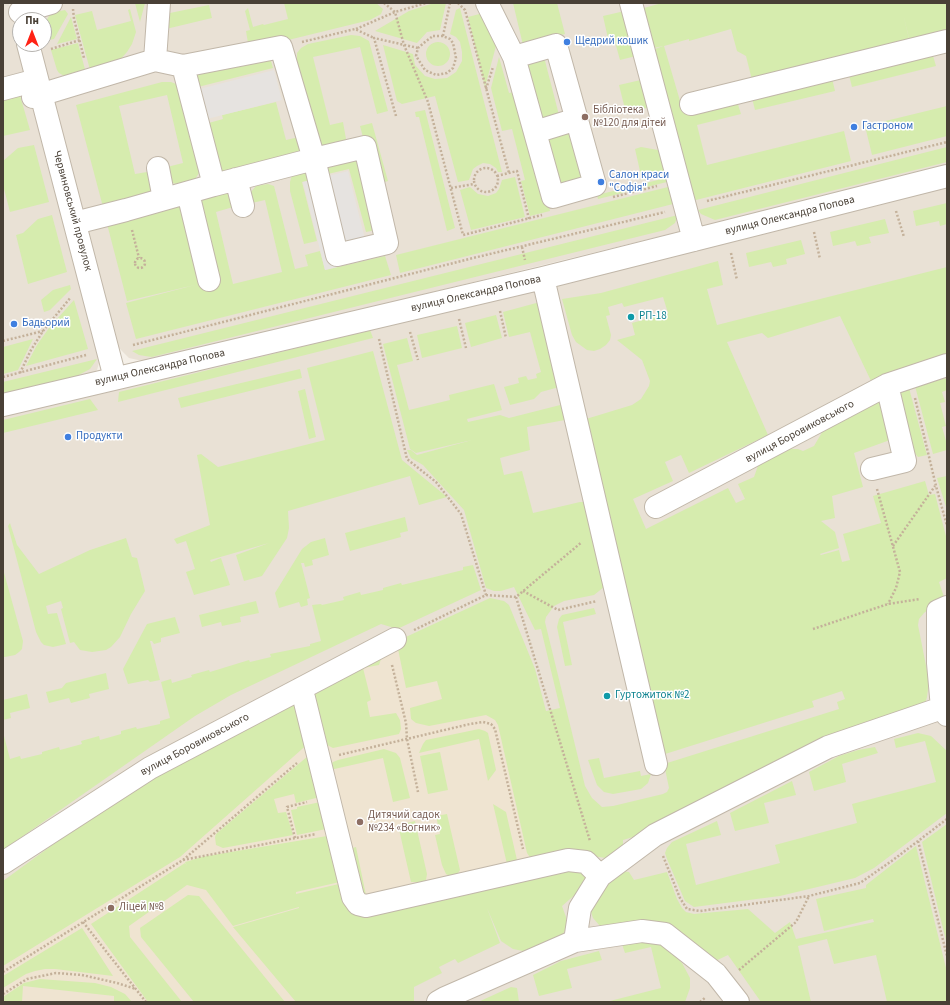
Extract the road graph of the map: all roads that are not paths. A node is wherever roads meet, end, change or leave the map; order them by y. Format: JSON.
{"nodes":[{"id":1,"x":159,"y":3,"type":"edge"},
{"id":2,"x":487,"y":3,"type":"edge"},
{"id":3,"x":631,"y":3,"type":"edge"},
{"id":4,"x":62,"y":5,"type":"edge"},
{"id":5,"x":20,"y":12,"type":"edge"},
{"id":6,"x":947,"y":41,"type":"edge"},
{"id":7,"x":38,"y":52,"type":"edge"},
{"id":8,"x":514,"y":57,"type":"junction"},
{"id":9,"x":155,"y":60,"type":"junction"},
{"id":10,"x":183,"y":66,"type":"junction"},
{"id":11,"x":3,"y":89,"type":"edge"},
{"id":12,"x":37,"y":90,"type":"junction"},
{"id":13,"x":691,"y":104,"type":"dead end"},
{"id":14,"x":577,"y":119,"type":"junction"},
{"id":15,"x":535,"y":132,"type":"junction"},
{"id":16,"x":314,"y":159,"type":"junction"},
{"id":17,"x":158,"y":168,"type":"dead end"},
{"id":18,"x":947,"y":176,"type":"edge"},
{"id":19,"x":236,"y":179,"type":"junction"},
{"id":20,"x":214,"y":185,"type":"junction"},
{"id":21,"x":188,"y":193,"type":"junction"},
{"id":22,"x":164,"y":199,"type":"junction"},
{"id":23,"x":243,"y":206,"type":"dead end"},
{"id":24,"x":75,"y":223,"type":"junction"},
{"id":25,"x":694,"y":240,"type":"junction"},
{"id":26,"x":543,"y":278,"type":"junction"},
{"id":27,"x":209,"y":280,"type":"dead end"},
{"id":28,"x":947,"y":365,"type":"edge"},
{"id":29,"x":115,"y":378,"type":"junction"},
{"id":30,"x":887,"y":385,"type":"junction"},
{"id":31,"x":3,"y":405,"type":"edge"},
{"id":32,"x":872,"y":469,"type":"road end"},
{"id":33,"x":656,"y":507,"type":"dead end"},
{"id":34,"x":943,"y":609,"type":"edge"},
{"id":35,"x":391,"y":642,"type":"road end"},
{"id":36,"x":300,"y":689,"type":"junction"},
{"id":37,"x":944,"y":712,"type":"edge"},
{"id":38,"x":656,"y":764,"type":"dead end"},
{"id":39,"x":3,"y":863,"type":"edge"},
{"id":40,"x":600,"y":876,"type":"junction"},
{"id":41,"x":575,"y":941,"type":"junction"},
{"id":42,"x":438,"y":1002,"type":"edge"},
{"id":43,"x":738,"y":1002,"type":"edge"}],
"edges":[{"from":1,"to":9,"type":"street"},
{"from":2,"to":8,"type":"street"},
{"from":3,"to":25,"type":"street"},
{"from":4,"to":5,"type":"street"},
{"from":6,"to":13,"type":"street"},
{"from":7,"to":12,"type":"street","name":"Червиновський провулок"},
{"from":8,"to":14,"type":"street"},
{"from":8,"to":15,"type":"street"},
{"from":9,"to":10,"type":"street"},
{"from":9,"to":12,"type":"street"},
{"from":10,"to":16,"type":"street"},
{"from":10,"to":20,"type":"street"},
{"from":11,"to":12,"type":"street"},
{"from":12,"to":24,"type":"street","name":"Червиновський провулок"},
{"from":14,"to":15,"type":"street"},
{"from":14,"to":15,"type":"street"},
{"from":16,"to":16,"type":"street"},
{"from":16,"to":19,"type":"street"},
{"from":17,"to":22,"type":"street"},
{"from":18,"to":25,"type":"street","name":"вулиця Олександра Попова"},
{"from":19,"to":20,"type":"street"},
{"from":19,"to":23,"type":"street"},
{"from":20,"to":21,"type":"street"},
{"from":21,"to":22,"type":"street"},
{"from":21,"to":27,"type":"street"},
{"from":22,"to":24,"type":"street"},
{"from":24,"to":29,"type":"street","name":"Червиновський провулок"},
{"from":25,"to":26,"type":"street","name":"вулиця Олександра Попова"},
{"from":26,"to":29,"type":"street","name":"вулиця Олександра Попова"},
{"from":26,"to":38,"type":"street"},
{"from":28,"to":30,"type":"street","name":"вулиця Боровиковського"},
{"from":29,"to":31,"type":"street","name":"вулиця Олександра Попова"},
{"from":30,"to":32,"type":"street"},
{"from":30,"to":33,"type":"street","name":"вулиця Боровиковського"},
{"from":34,"to":37,"type":"street"},
{"from":35,"to":36,"type":"street","name":"вулиця Боровиковського"},
{"from":36,"to":39,"type":"street","name":"вулиця Боровиковського"},
{"from":36,"to":40,"type":"street"},
{"from":37,"to":40,"type":"street"},
{"from":40,"to":41,"type":"street"},
{"from":41,"to":42,"type":"street"},
{"from":41,"to":43,"type":"street"}]}
